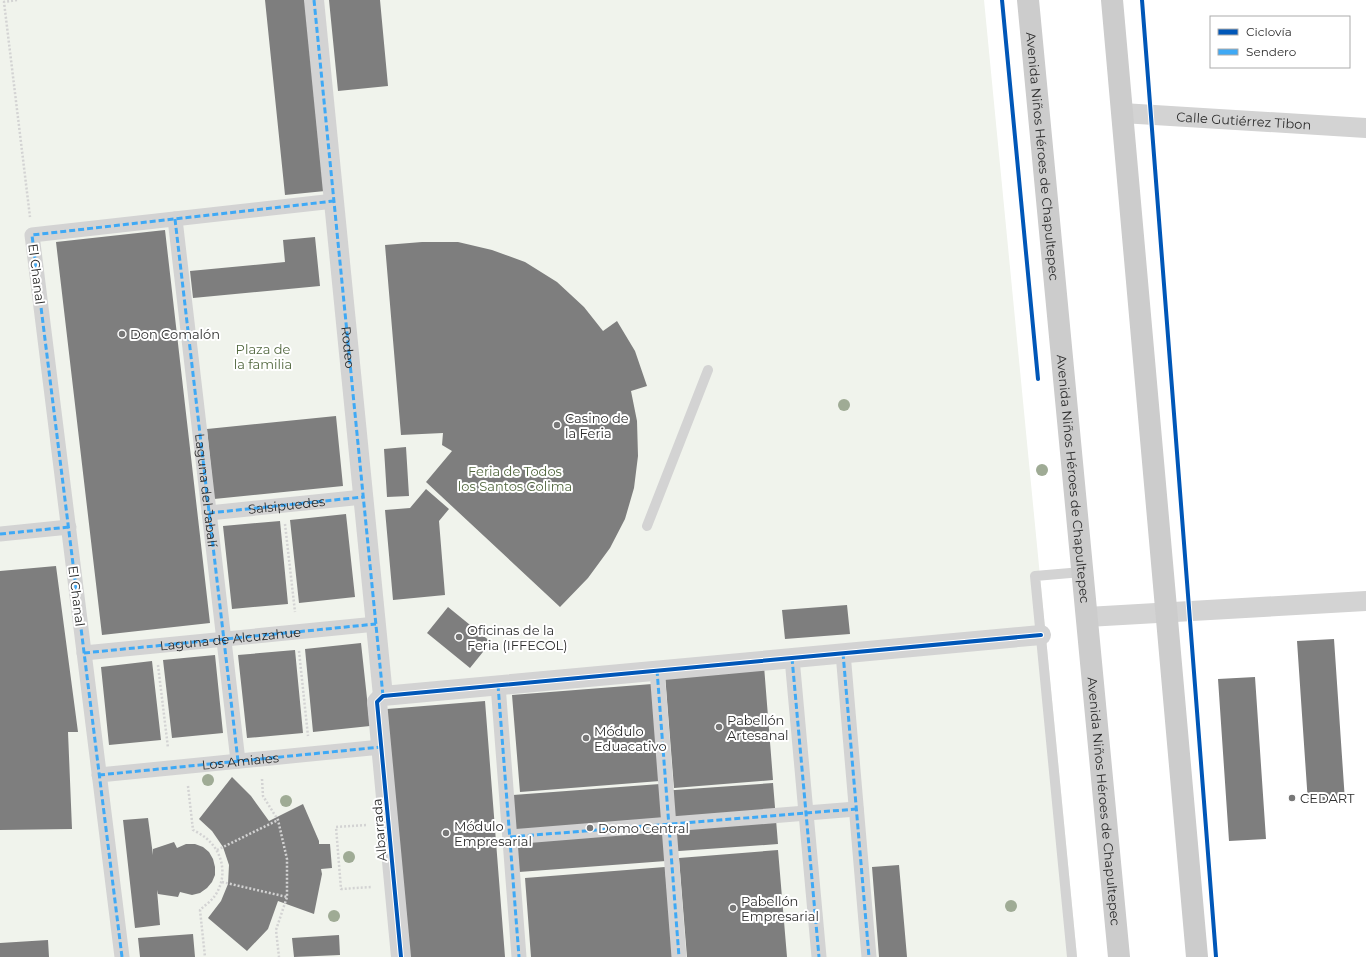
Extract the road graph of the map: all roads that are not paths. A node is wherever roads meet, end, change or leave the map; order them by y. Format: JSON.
{"nodes":[{"id":1,"x":314,"y":0,"type":"edge"},
{"id":2,"x":1028,"y":0,"type":"edge"},
{"id":3,"x":1112,"y":0,"type":"edge"},
{"id":4,"x":1122,"y":113,"type":"junction"},
{"id":5,"x":1366,"y":128,"type":"edge"},
{"id":6,"x":334,"y":201,"type":"junction"},
{"id":7,"x":175,"y":219,"type":"junction"},
{"id":8,"x":708,"y":370,"type":"dead end"},
{"id":9,"x":364,"y":497,"type":"junction"},
{"id":10,"x":209,"y":513,"type":"junction"},
{"id":11,"x":647,"y":526,"type":"dead end"},
{"id":12,"x":69,"y":527,"type":"junction"},
{"id":13,"x":0,"y":534,"type":"edge"},
{"id":14,"x":1082,"y":572,"type":"junction"},
{"id":15,"x":1366,"y":601,"type":"edge"},
{"id":16,"x":1166,"y":612,"type":"junction"},
{"id":17,"x":1087,"y":617,"type":"junction"},
{"id":18,"x":376,"y":624,"type":"junction"},
{"id":19,"x":1041,"y":635,"type":"junction"},
{"id":20,"x":224,"y":639,"type":"junction"},
{"id":21,"x":84,"y":653,"type":"junction"},
{"id":22,"x":842,"y":653,"type":"junction"},
{"id":23,"x":792,"y":658,"type":"junction"},
{"id":24,"x":657,"y":670,"type":"junction"},
{"id":25,"x":498,"y":685,"type":"junction"},
{"id":26,"x":380,"y":699,"type":"junction"},
{"id":27,"x":381,"y":747,"type":"junction"},
{"id":28,"x":238,"y":761,"type":"junction"},
{"id":29,"x":99,"y":775,"type":"junction"},
{"id":30,"x":856,"y":809,"type":"junction"},
{"id":31,"x":806,"y":813,"type":"junction"},
{"id":32,"x":669,"y":824,"type":"junction"},
{"id":33,"x":510,"y":837,"type":"junction"},
{"id":34,"x":122,"y":957,"type":"edge"},
{"id":35,"x":401,"y":957,"type":"edge"},
{"id":36,"x":519,"y":957,"type":"edge"},
{"id":37,"x":679,"y":957,"type":"edge"},
{"id":38,"x":819,"y":957,"type":"edge"},
{"id":39,"x":870,"y":957,"type":"edge"},
{"id":40,"x":1072,"y":957,"type":"edge"},
{"id":41,"x":1119,"y":957,"type":"edge"},
{"id":42,"x":1197,"y":957,"type":"edge"}],
"edges":[{"from":1,"to":6,"type":"street","name":"Rodeo"},
{"from":2,"to":14,"type":"main road","name":"Avenida Niños Héroes de Chapultepec"},
{"from":3,"to":4,"type":"main road"},
{"from":4,"to":5,"type":"street","name":"Calle Gutiérrez Tibon"},
{"from":4,"to":16,"type":"main road"},
{"from":6,"to":7,"type":"street"},
{"from":6,"to":9,"type":"street","name":"Rodeo"},
{"from":7,"to":10,"type":"street","name":"Laguna del Jabalí"},
{"from":7,"to":12,"type":"street","name":"El Chanal"},
{"from":8,"to":11,"type":"lane"},
{"from":9,"to":10,"type":"street","name":"Salsipuedes"},
{"from":9,"to":18,"type":"street","name":"Rodeo"},
{"from":10,"to":20,"type":"street","name":"Laguna del Jabalí"},
{"from":12,"to":13,"type":"street"},
{"from":12,"to":21,"type":"street","name":"El Chanal"},
{"from":14,"to":17,"type":"main road","name":"Avenida Niños Héroes de Chapultepec"},
{"from":14,"to":19,"type":"lane"},
{"from":15,"to":16,"type":"street"},
{"from":16,"to":17,"type":"street"},
{"from":16,"to":42,"type":"main road"},
{"from":17,"to":41,"type":"main road","name":"Avenida Niños Héroes de Chapultepec"},
{"from":18,"to":20,"type":"street","name":"Laguna de Alcuzahue"},
{"from":18,"to":26,"type":"street","name":"Rodeo"},
{"from":19,"to":22,"type":"street"},
{"from":19,"to":40,"type":"lane"},
{"from":20,"to":21,"type":"street","name":"Laguna de Alcuzahue"},
{"from":20,"to":28,"type":"street","name":"Laguna del Jabalí"},
{"from":21,"to":29,"type":"street","name":"El Chanal"},
{"from":22,"to":23,"type":"street"},
{"from":22,"to":30,"type":"street"},
{"from":23,"to":24,"type":"street"},
{"from":23,"to":31,"type":"street"},
{"from":24,"to":25,"type":"street"},
{"from":24,"to":32,"type":"street"},
{"from":25,"to":26,"type":"street"},
{"from":25,"to":33,"type":"street"},
{"from":26,"to":27,"type":"street","name":"Albarrada"},
{"from":27,"to":28,"type":"street","name":"Los Amiales"},
{"from":27,"to":35,"type":"street","name":"Albarrada"},
{"from":28,"to":29,"type":"street","name":"Los Amiales"},
{"from":29,"to":34,"type":"street","name":"El Chanal"},
{"from":30,"to":31,"type":"street"},
{"from":30,"to":39,"type":"street"},
{"from":31,"to":32,"type":"street"},
{"from":31,"to":38,"type":"street"},
{"from":32,"to":33,"type":"street"},
{"from":32,"to":37,"type":"street"},
{"from":33,"to":36,"type":"street"}]}
